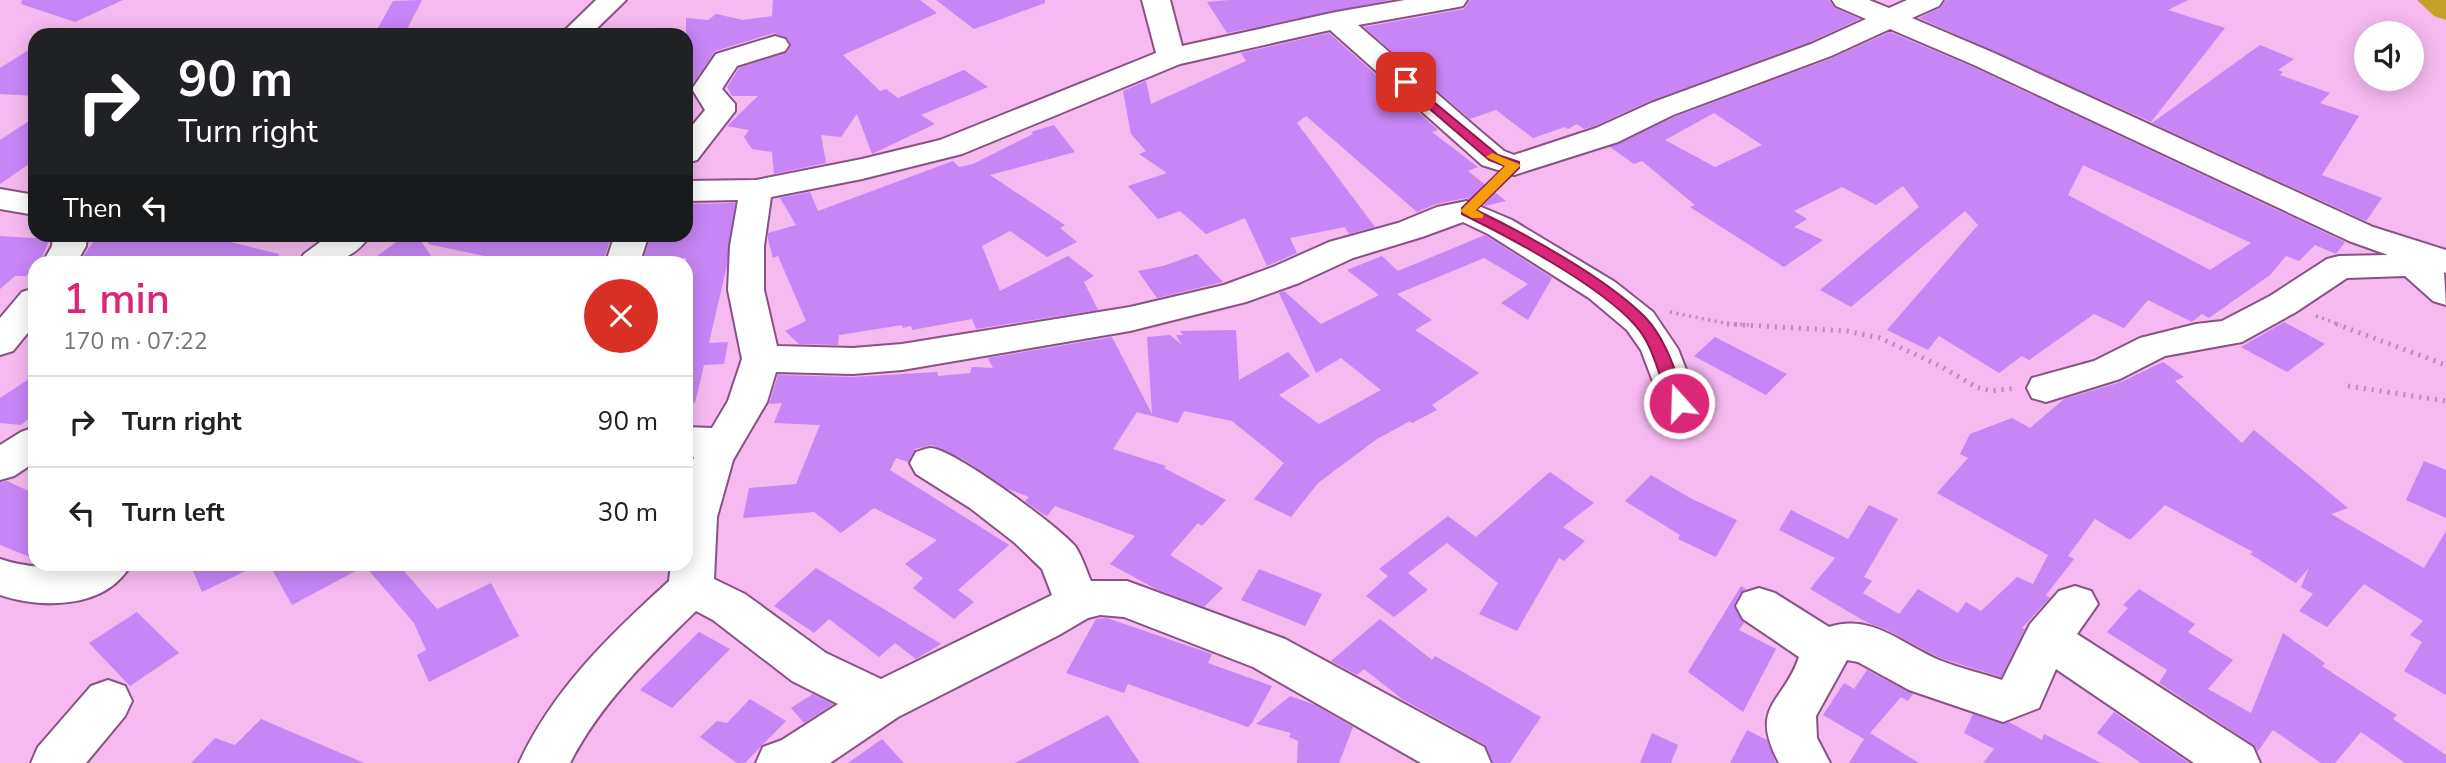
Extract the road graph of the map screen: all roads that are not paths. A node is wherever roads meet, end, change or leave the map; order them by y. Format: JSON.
{"nodes":[{"id":1,"x":612,"y":0,"type":"edge"},
{"id":2,"x":1156,"y":0,"type":"edge"},
{"id":3,"x":1453,"y":0,"type":"edge"},
{"id":4,"x":1846,"y":0,"type":"edge"},
{"id":5,"x":1929,"y":0,"type":"edge"},
{"id":6,"x":1888,"y":19,"type":"junction"},
{"id":7,"x":1336,"y":20,"type":"junction"},
{"id":8,"x":581,"y":28,"type":"edge"},
{"id":9,"x":775,"y":45,"type":"dead end"},
{"id":10,"x":1171,"y":57,"type":"junction"},
{"id":11,"x":693,"y":144,"type":"edge"},
{"id":12,"x":1514,"y":165,"type":"junction"},
{"id":13,"x":756,"y":190,"type":"junction"},
{"id":14,"x":693,"y":191,"type":"edge"},
{"id":15,"x":0,"y":199,"type":"edge"},
{"id":16,"x":28,"y":204,"type":"edge"},
{"id":17,"x":1467,"y":211,"type":"junction"},
{"id":18,"x":344,"y":242,"type":"edge"},
{"id":19,"x":324,"y":256,"type":"edge"},
{"id":20,"x":2420,"y":259,"type":"edge"},
{"id":21,"x":2446,"y":293,"type":"edge"},
{"id":22,"x":28,"y":308,"type":"edge"},
{"id":23,"x":0,"y":342,"type":"edge"},
{"id":24,"x":761,"y":359,"type":"junction"},
{"id":25,"x":2046,"y":388,"type":"road end"},
{"id":26,"x":1679,"y":403,"type":"dead end"},
{"id":27,"x":705,"y":443,"type":"edge"},
{"id":28,"x":28,"y":447,"type":"edge"},
{"id":29,"x":930,"y":463,"type":"dead end"},
{"id":30,"x":0,"y":465,"type":"edge"},
{"id":31,"x":693,"y":560,"type":"edge"},
{"id":32,"x":96,"y":571,"type":"edge"},
{"id":33,"x":692,"y":571,"type":"edge"},
{"id":34,"x":0,"y":577,"type":"edge"},
{"id":35,"x":691,"y":588,"type":"junction"},
{"id":36,"x":1077,"y":602,"type":"junction"},
{"id":37,"x":1759,"y":606,"type":"dead end"},
{"id":38,"x":1825,"y":649,"type":"junction"},
{"id":39,"x":108,"y":701,"type":"dead end"},
{"id":40,"x":881,"y":702,"type":"junction"},
{"id":41,"x":56,"y":763,"type":"edge"},
{"id":42,"x":544,"y":763,"type":"edge"},
{"id":43,"x":781,"y":763,"type":"edge"},
{"id":44,"x":1466,"y":763,"type":"edge"},
{"id":45,"x":1805,"y":763,"type":"edge"},
{"id":46,"x":2235,"y":763,"type":"edge"}],
"edges":[{"from":1,"to":8,"type":"street"},
{"from":2,"to":10,"type":"street"},
{"from":3,"to":7,"type":"street"},
{"from":4,"to":6,"type":"street"},
{"from":5,"to":6,"type":"street"},
{"from":6,"to":12,"type":"street"},
{"from":6,"to":20,"type":"street"},
{"from":7,"to":10,"type":"street"},
{"from":7,"to":12,"type":"street"},
{"from":9,"to":11,"type":"street"},
{"from":10,"to":13,"type":"street"},
{"from":12,"to":17,"type":"street"},
{"from":13,"to":14,"type":"street"},
{"from":13,"to":24,"type":"street"},
{"from":15,"to":16,"type":"street"},
{"from":17,"to":24,"type":"street"},
{"from":17,"to":26,"type":"street"},
{"from":18,"to":19,"type":"street"},
{"from":20,"to":21,"type":"street"},
{"from":20,"to":25,"type":"street"},
{"from":22,"to":23,"type":"street"},
{"from":24,"to":27,"type":"street"},
{"from":27,"to":31,"type":"street"},
{"from":28,"to":30,"type":"street"},
{"from":29,"to":36,"type":"street"},
{"from":32,"to":34,"type":"street"},
{"from":33,"to":35,"type":"street"},
{"from":35,"to":40,"type":"street"},
{"from":35,"to":42,"type":"street"},
{"from":36,"to":40,"type":"street"},
{"from":36,"to":44,"type":"street"},
{"from":37,"to":38,"type":"street"},
{"from":38,"to":45,"type":"street"},
{"from":38,"to":46,"type":"street"},
{"from":39,"to":41,"type":"street"},
{"from":40,"to":43,"type":"street"}]}
